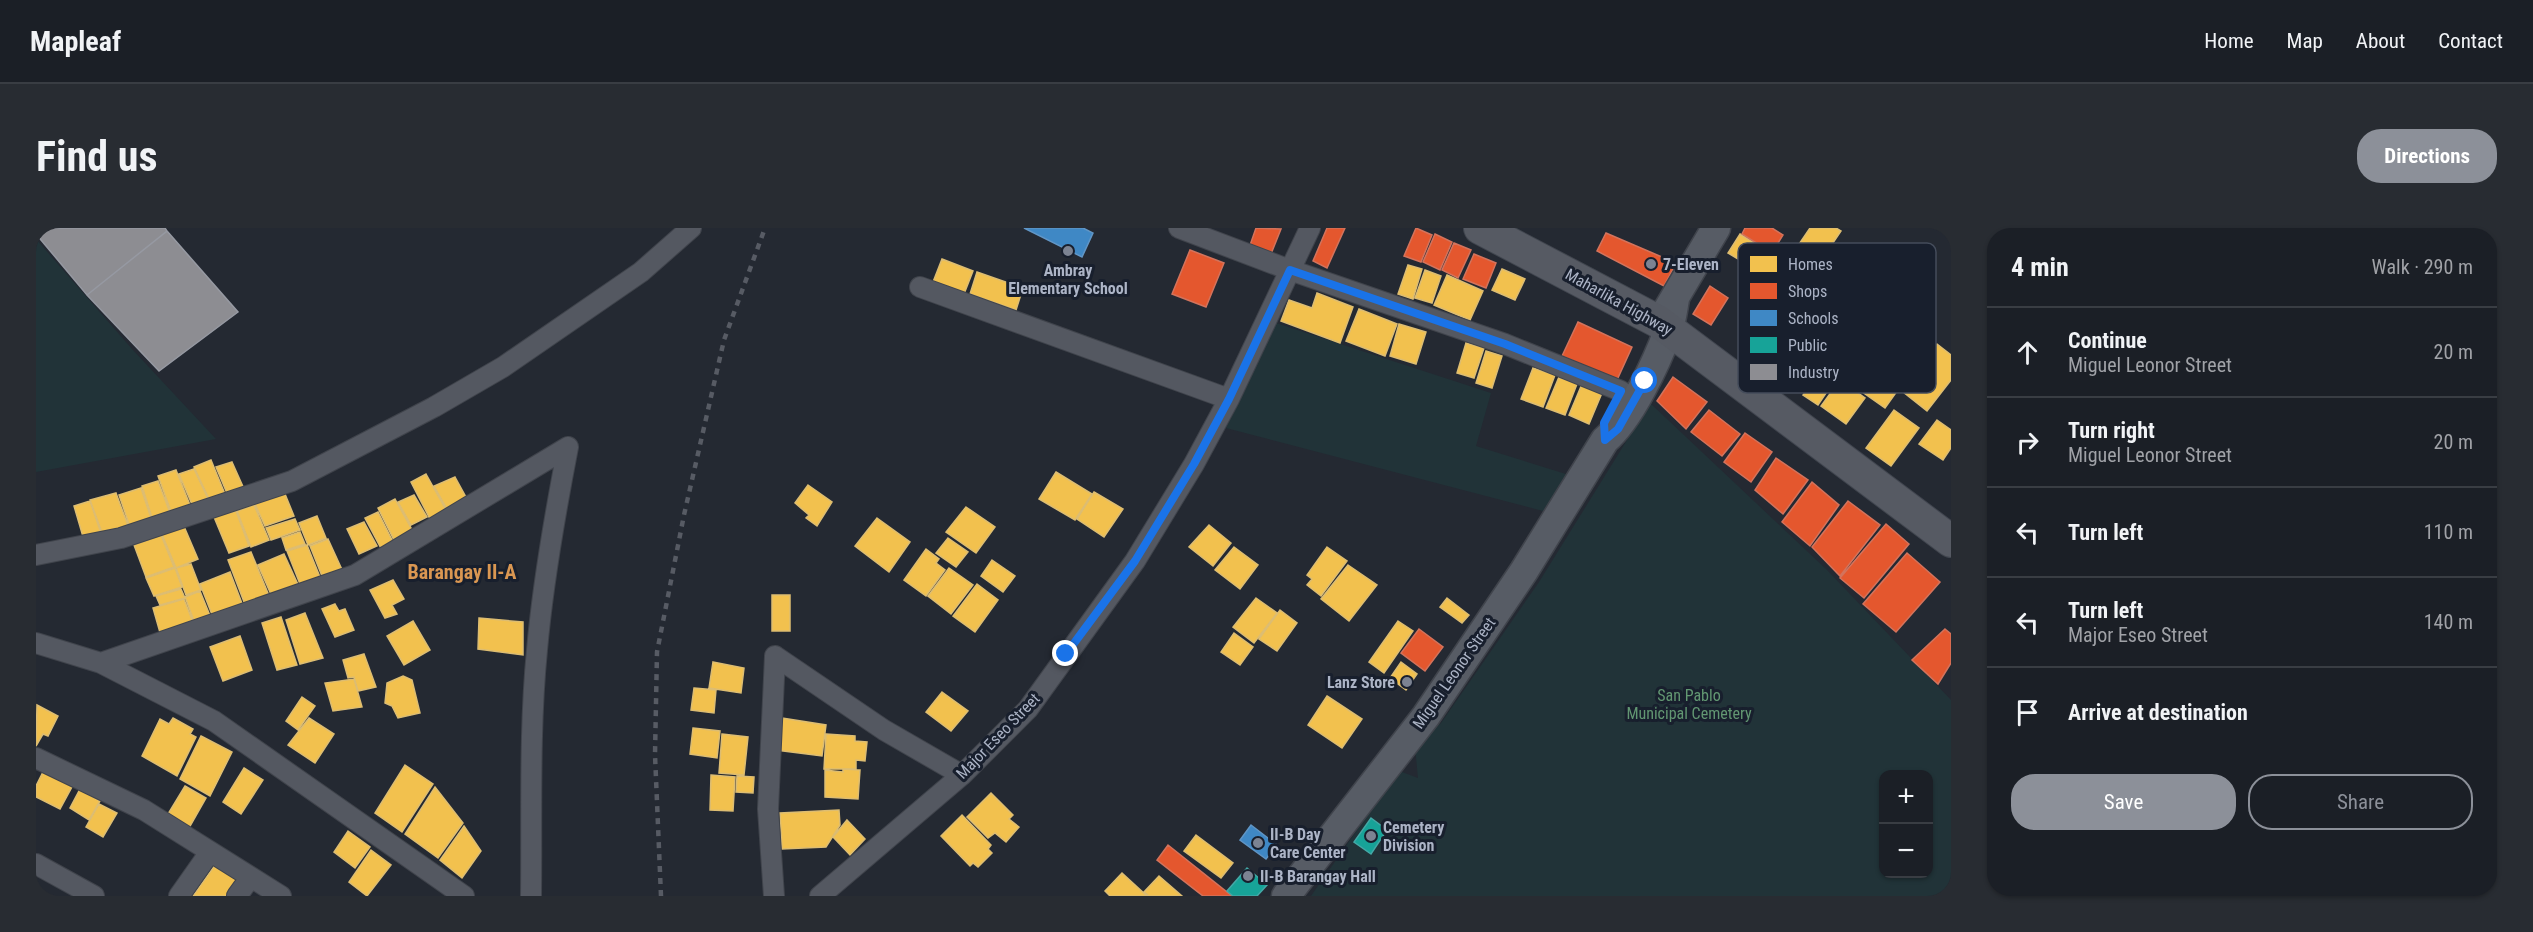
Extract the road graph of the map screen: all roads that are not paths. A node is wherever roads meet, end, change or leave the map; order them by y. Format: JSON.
{"nodes":[{"id":1,"x":691,"y":228,"type":"edge"},
{"id":2,"x":1179,"y":228,"type":"edge"},
{"id":3,"x":1310,"y":228,"type":"edge"},
{"id":4,"x":1480,"y":228,"type":"edge"},
{"id":5,"x":1716,"y":228,"type":"edge"},
{"id":6,"x":1290,"y":270,"type":"junction"},
{"id":7,"x":920,"y":287,"type":"dead end"},
{"id":8,"x":1668,"y":317,"type":"junction"},
{"id":9,"x":1738,"y":372,"type":"edge"},
{"id":10,"x":1621,"y":391,"type":"junction"},
{"id":11,"x":1764,"y":393,"type":"edge"},
{"id":12,"x":1229,"y":399,"type":"junction"},
{"id":13,"x":1605,"y":440,"type":"junction"},
{"id":14,"x":1951,"y":541,"type":"edge"},
{"id":15,"x":36,"y":555,"type":"edge"},
{"id":16,"x":36,"y":643,"type":"edge"},
{"id":17,"x":101,"y":663,"type":"junction"},
{"id":18,"x":36,"y":758,"type":"edge"},
{"id":19,"x":962,"y":775,"type":"junction"},
{"id":20,"x":210,"y":852,"type":"junction"},
{"id":21,"x":36,"y":864,"type":"edge"},
{"id":22,"x":250,"y":878,"type":"junction"},
{"id":23,"x":94,"y":896,"type":"edge"},
{"id":24,"x":179,"y":896,"type":"edge"},
{"id":25,"x":237,"y":896,"type":"edge"},
{"id":26,"x":280,"y":896,"type":"edge"},
{"id":27,"x":464,"y":896,"type":"edge"},
{"id":28,"x":531,"y":896,"type":"edge"},
{"id":29,"x":774,"y":896,"type":"edge"},
{"id":30,"x":820,"y":896,"type":"edge"},
{"id":31,"x":1286,"y":896,"type":"edge"}],
"edges":[{"from":1,"to":15,"type":"street"},
{"from":2,"to":6,"type":"street"},
{"from":3,"to":6,"type":"street","name":"Major Eseo Street"},
{"from":4,"to":8,"type":"main road","name":"Maharlika Highway"},
{"from":5,"to":8,"type":"street","name":"Miguel Leonor Street"},
{"from":6,"to":10,"type":"street"},
{"from":6,"to":12,"type":"street","name":"Major Eseo Street"},
{"from":7,"to":12,"type":"street"},
{"from":8,"to":9,"type":"main road","name":"Maharlika Highway"},
{"from":8,"to":10,"type":"street","name":"Miguel Leonor Street"},
{"from":8,"to":13,"type":"street","name":"Miguel Leonor Street"},
{"from":10,"to":13,"type":"street","name":"Miguel Leonor Street"},
{"from":11,"to":14,"type":"main road","name":"Maharlika Highway"},
{"from":12,"to":19,"type":"street","name":"Major Eseo Street"},
{"from":13,"to":31,"type":"street","name":"Miguel Leonor Street"},
{"from":16,"to":17,"type":"street"},
{"from":17,"to":27,"type":"street"},
{"from":17,"to":28,"type":"street"},
{"from":18,"to":20,"type":"street"},
{"from":19,"to":29,"type":"street"},
{"from":19,"to":30,"type":"street","name":"Major Eseo Street"},
{"from":20,"to":22,"type":"street"},
{"from":20,"to":24,"type":"street"},
{"from":21,"to":23,"type":"street"},
{"from":22,"to":25,"type":"street"},
{"from":22,"to":26,"type":"street"}]}
